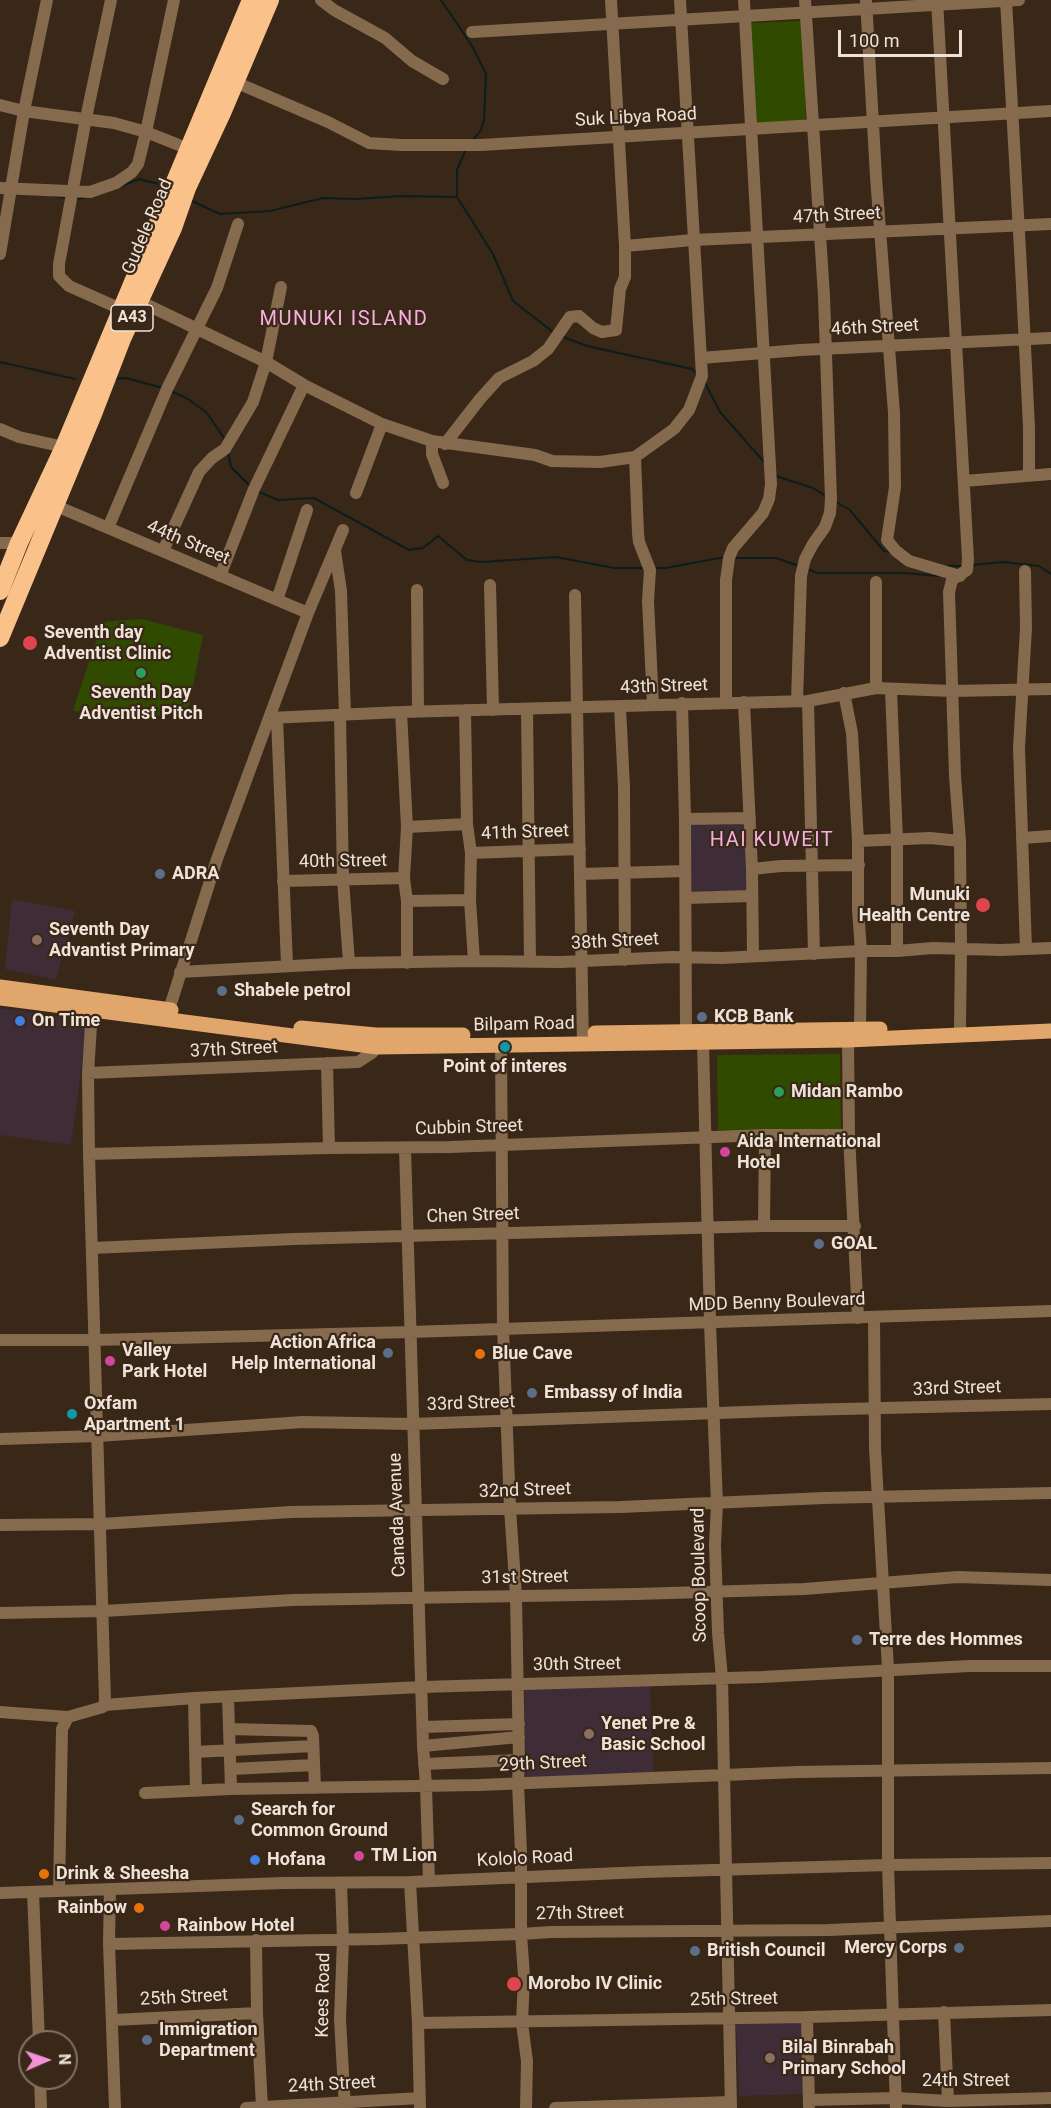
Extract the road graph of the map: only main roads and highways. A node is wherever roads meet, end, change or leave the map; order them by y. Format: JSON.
{"nodes":[{"id":1,"x":251,"y":0,"type":"edge"},
{"id":2,"x":270,"y":0,"type":"edge"},
{"id":3,"x":0,"y":591,"type":"edge"},
{"id":4,"x":0,"y":638,"type":"edge"},
{"id":5,"x":0,"y":987,"type":"edge"},
{"id":6,"x":0,"y":998,"type":"edge"},
{"id":7,"x":167,"y":1015,"type":"junction"},
{"id":8,"x":1051,"y":1024,"type":"edge"},
{"id":9,"x":1051,"y":1031,"type":"edge"},
{"id":10,"x":583,"y":1039,"type":"junction"}],
"edges":[{"from":1,"to":3,"type":"highway","name":"Gudele Road","number":"A43"},
{"from":2,"to":4,"type":"highway","name":"Gudele Road","number":"A43"},
{"from":5,"to":7,"type":"main road","name":"Bilpam Road"},
{"from":6,"to":7,"type":"main road","name":"Bilpam Road"},
{"from":7,"to":10,"type":"main road","name":"Bilpam Road"},
{"from":7,"to":10,"type":"main road","name":"Bilpam Road"},
{"from":8,"to":10,"type":"main road","name":"Bilpam Road"},
{"from":9,"to":10,"type":"main road","name":"Bilpam Road"}]}
